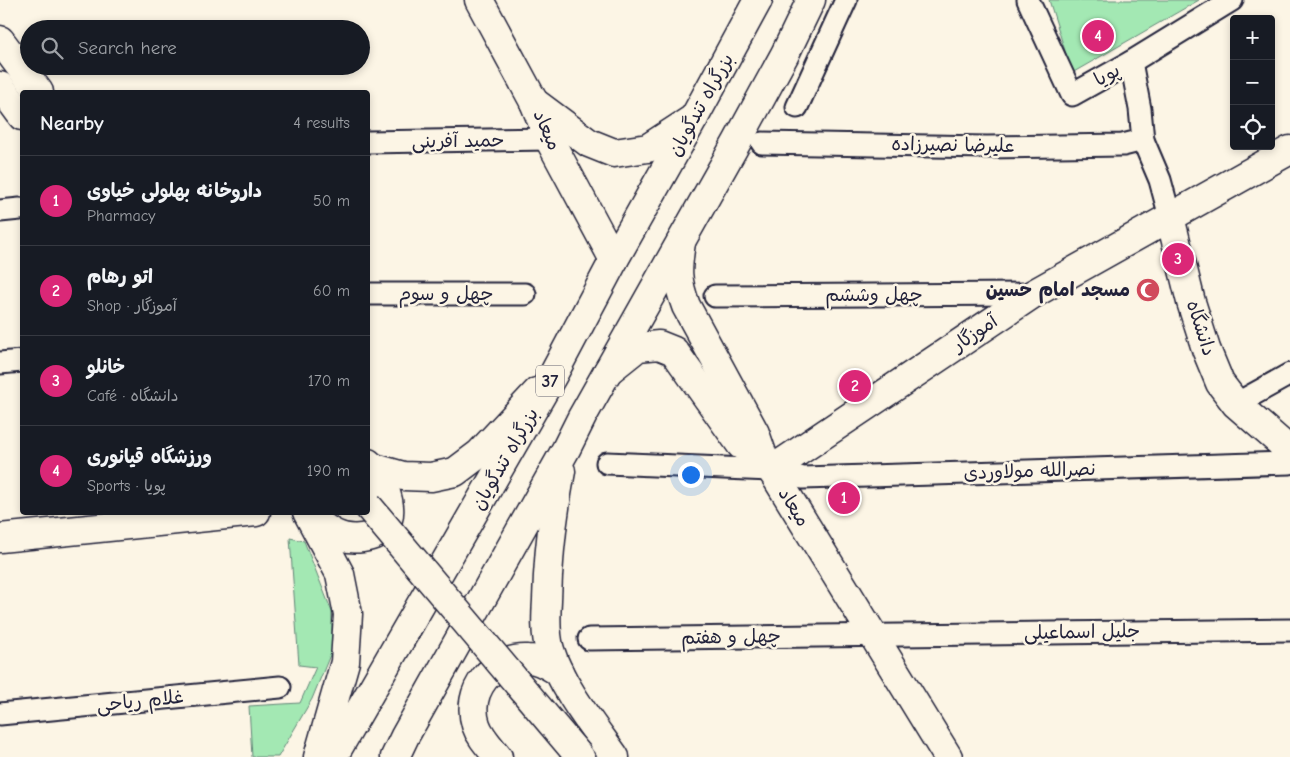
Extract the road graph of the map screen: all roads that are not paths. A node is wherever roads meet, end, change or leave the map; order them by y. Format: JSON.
{"nodes":[{"id":1,"x":479,"y":0,"type":"edge"},
{"id":2,"x":758,"y":0,"type":"edge"},
{"id":3,"x":811,"y":0,"type":"edge"},
{"id":4,"x":846,"y":0,"type":"edge"},
{"id":5,"x":1028,"y":0,"type":"edge"},
{"id":6,"x":1232,"y":0,"type":"edge"},
{"id":7,"x":0,"y":40,"type":"edge"},
{"id":8,"x":1131,"y":62,"type":"junction"},
{"id":9,"x":20,"y":67,"type":"edge"},
{"id":10,"x":26,"y":75,"type":"edge"},
{"id":11,"x":0,"y":86,"type":"edge"},
{"id":12,"x":38,"y":90,"type":"edge"},
{"id":13,"x":534,"y":102,"type":"junction"},
{"id":14,"x":797,"y":107,"type":"dead end"},
{"id":15,"x":20,"y":113,"type":"edge"},
{"id":16,"x":694,"y":118,"type":"junction"},
{"id":17,"x":549,"y":140,"type":"junction"},
{"id":18,"x":1143,"y":140,"type":"junction"},
{"id":19,"x":370,"y":142,"type":"edge"},
{"id":20,"x":762,"y":142,"type":"dead end"},
{"id":21,"x":1290,"y":150,"type":"edge"},
{"id":22,"x":1170,"y":217,"type":"junction"},
{"id":23,"x":681,"y":242,"type":"junction"},
{"id":24,"x":614,"y":260,"type":"junction"},
{"id":25,"x":370,"y":294,"type":"edge"},
{"id":26,"x":525,"y":294,"type":"dead end"},
{"id":27,"x":1034,"y":294,"type":"junction"},
{"id":28,"x":715,"y":296,"type":"dead end"},
{"id":29,"x":20,"y":361,"type":"edge"},
{"id":30,"x":0,"y":363,"type":"edge"},
{"id":31,"x":608,"y":371,"type":"junction"},
{"id":32,"x":1290,"y":374,"type":"edge"},
{"id":33,"x":553,"y":375,"type":"junction"},
{"id":34,"x":1236,"y":404,"type":"junction"},
{"id":35,"x":566,"y":449,"type":"junction"},
{"id":36,"x":1290,"y":451,"type":"edge"},
{"id":37,"x":607,"y":462,"type":"dead end"},
{"id":38,"x":767,"y":463,"type":"junction"},
{"id":39,"x":1290,"y":463,"type":"edge"},
{"id":40,"x":370,"y":465,"type":"edge"},
{"id":41,"x":370,"y":466,"type":"edge"},
{"id":42,"x":370,"y":508,"type":"edge"},
{"id":43,"x":226,"y":515,"type":"edge"},
{"id":44,"x":362,"y":515,"type":"edge"},
{"id":45,"x":310,"y":516,"type":"edge"},
{"id":46,"x":0,"y":538,"type":"edge"},
{"id":47,"x":1290,"y":630,"type":"edge"},
{"id":48,"x":873,"y":635,"type":"junction"},
{"id":49,"x":589,"y":638,"type":"dead end"},
{"id":50,"x":559,"y":672,"type":"junction"},
{"id":51,"x":280,"y":687,"type":"dead end"},
{"id":52,"x":0,"y":714,"type":"edge"},
{"id":53,"x":318,"y":757,"type":"edge"},
{"id":54,"x":333,"y":757,"type":"edge"},
{"id":55,"x":395,"y":757,"type":"edge"},
{"id":56,"x":498,"y":757,"type":"edge"},
{"id":57,"x":565,"y":757,"type":"edge"},
{"id":58,"x":580,"y":757,"type":"edge"},
{"id":59,"x":615,"y":757,"type":"edge"},
{"id":60,"x":948,"y":757,"type":"edge"}],
"edges":[{"from":1,"to":13,"type":"main road","name":"میعاد"},
{"from":2,"to":16,"type":"main road","name":"بزرگراه تندگویان","number":"37"},
{"from":3,"to":23,"type":"main road","number":"37"},
{"from":4,"to":14,"type":"street"},
{"from":5,"to":8,"type":"street","name":"پویا"},
{"from":6,"to":8,"type":"street","name":"پویا"},
{"from":7,"to":9,"type":"main road"},
{"from":8,"to":18,"type":"street","name":"دانشگاه"},
{"from":10,"to":12,"type":"main road"},
{"from":11,"to":15,"type":"main road"},
{"from":13,"to":16,"type":"main road"},
{"from":13,"to":17,"type":"main road","name":"میعاد"},
{"from":16,"to":24,"type":"main road","name":"بزرگراه تندگویان","number":"37"},
{"from":17,"to":19,"type":"street","name":"حمید آفرینی"},
{"from":17,"to":24,"type":"main road","name":"میعاد"},
{"from":18,"to":20,"type":"street","name":"علیرضا نصیرزاده"},
{"from":18,"to":22,"type":"street","name":"دانشگاه"},
{"from":21,"to":22,"type":"main road","name":"آموزگار"},
{"from":22,"to":27,"type":"main road","name":"آموزگار"},
{"from":22,"to":34,"type":"main road","name":"دانشگاه"},
{"from":23,"to":31,"type":"main road","number":"37"},
{"from":23,"to":38,"type":"main road","name":"میعاد"},
{"from":24,"to":33,"type":"main road","name":"بزرگراه تندگویان","number":"37"},
{"from":25,"to":26,"type":"street","name":"چهل و سوم"},
{"from":27,"to":28,"type":"street","name":"چهل وششم"},
{"from":27,"to":38,"type":"main road","name":"آموزگار"},
{"from":29,"to":30,"type":"street"},
{"from":31,"to":35,"type":"main road","number":"37"},
{"from":31,"to":38,"type":"main road"},
{"from":32,"to":34,"type":"street"},
{"from":33,"to":40,"type":"main road"},
{"from":33,"to":54,"type":"main road","name":"بزرگراه تندگویان","number":"37"},
{"from":34,"to":36,"type":"main road","name":"دانشگاه"},
{"from":35,"to":50,"type":"main road"},
{"from":35,"to":55,"type":"main road","number":"37"},
{"from":37,"to":38,"type":"street","name":"نصرالله مولاوردی"},
{"from":38,"to":39,"type":"street","name":"نصرالله مولاوردی"},
{"from":38,"to":48,"type":"main road","name":"میعاد"},
{"from":41,"to":45,"type":"main road"},
{"from":42,"to":58,"type":"main road","bridge":true},
{"from":43,"to":46,"type":"main road"},
{"from":44,"to":57,"type":"main road"},
{"from":45,"to":53,"type":"main road"},
{"from":47,"to":48,"type":"street","name":"جلیل اسماعیلی"},
{"from":48,"to":49,"type":"street","name":"چهل و هفتم"},
{"from":48,"to":60,"type":"main road","name":"میعاد"},
{"from":50,"to":56,"type":"main road"},
{"from":50,"to":59,"type":"main road"},
{"from":51,"to":52,"type":"street","name":"غلام ریاحی"}]}
